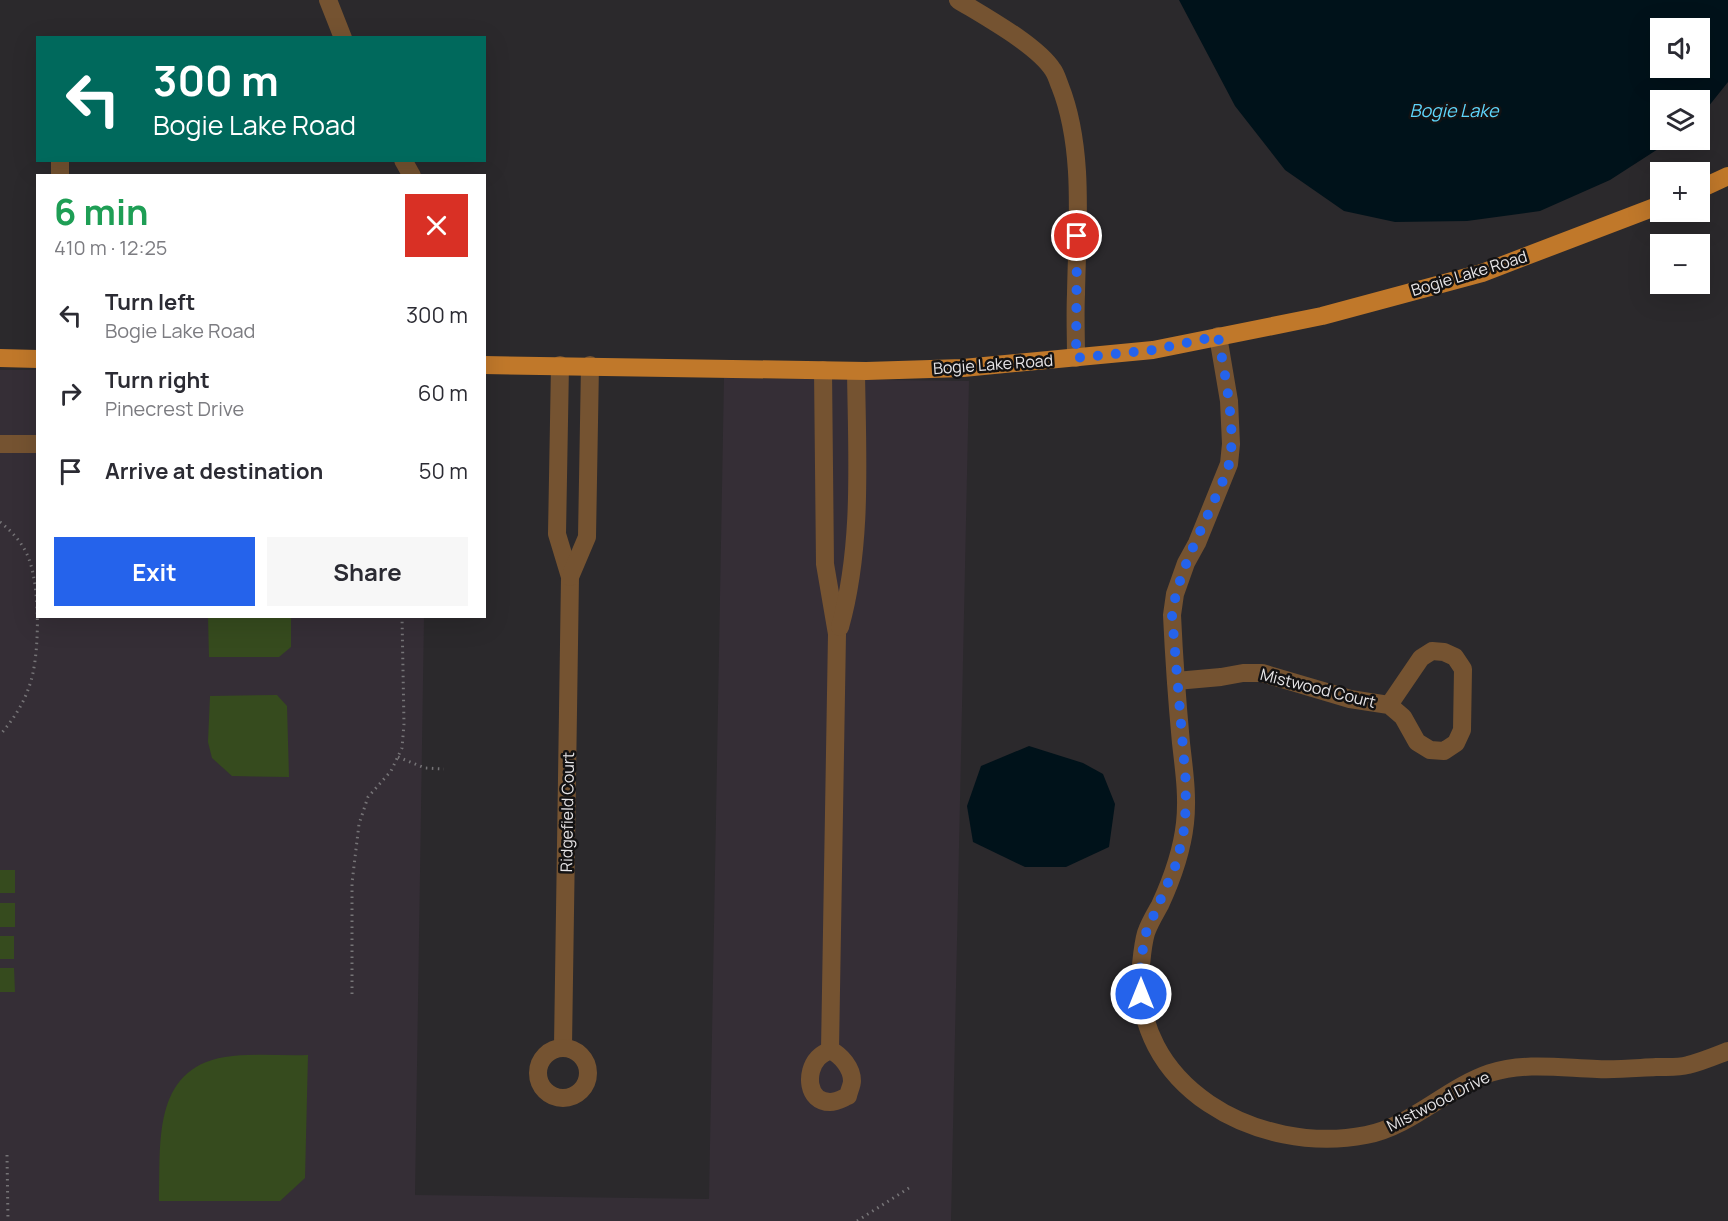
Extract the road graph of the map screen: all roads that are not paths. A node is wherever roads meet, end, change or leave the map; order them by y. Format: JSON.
{"nodes":[{"id":1,"x":328,"y":0,"type":"edge"},
{"id":2,"x":958,"y":0,"type":"edge"},
{"id":3,"x":342,"y":36,"type":"edge"},
{"id":4,"x":1728,"y":176,"type":"edge"},
{"id":5,"x":1710,"y":184,"type":"edge"},
{"id":6,"x":1650,"y":210,"type":"edge"},
{"id":7,"x":1218,"y":336,"type":"junction"},
{"id":8,"x":0,"y":357,"type":"edge"},
{"id":9,"x":1076,"y":358,"type":"junction"},
{"id":10,"x":36,"y":359,"type":"edge"},
{"id":11,"x":486,"y":365,"type":"edge"},
{"id":12,"x":560,"y":365,"type":"junction"},
{"id":13,"x":590,"y":365,"type":"junction"},
{"id":14,"x":823,"y":370,"type":"junction"},
{"id":15,"x":856,"y":371,"type":"junction"},
{"id":16,"x":0,"y":444,"type":"edge"},
{"id":17,"x":36,"y":444,"type":"edge"},
{"id":18,"x":826,"y":486,"type":"junction"},
{"id":19,"x":856,"y":486,"type":"junction"},
{"id":20,"x":570,"y":577,"type":"junction"},
{"id":21,"x":837,"y":634,"type":"junction"},
{"id":22,"x":1176,"y":681,"type":"junction"},
{"id":23,"x":1389,"y":705,"type":"junction"},
{"id":24,"x":563,"y":1046,"type":"dead end"},
{"id":25,"x":830,"y":1050,"type":"dead end"},
{"id":26,"x":1728,"y":1051,"type":"edge"}],
"edges":[{"from":1,"to":3,"type":"street"},
{"from":2,"to":9,"type":"street"},
{"from":4,"to":5,"type":"main road"},
{"from":6,"to":7,"type":"main road","name":"Bogie Lake Road"},
{"from":7,"to":9,"type":"main road","name":"Bogie Lake Road"},
{"from":7,"to":22,"type":"street","name":"Mistwood Drive"},
{"from":8,"to":10,"type":"main road"},
{"from":9,"to":15,"type":"main road","name":"Bogie Lake Road"},
{"from":11,"to":12,"type":"main road","name":"Bogie Lake Road"},
{"from":12,"to":13,"type":"main road","name":"Bogie Lake Road"},
{"from":12,"to":20,"type":"street","name":"Ridgefield Court"},
{"from":13,"to":14,"type":"main road","name":"Bogie Lake Road"},
{"from":13,"to":20,"type":"street","name":"Ridgefield Court"},
{"from":14,"to":15,"type":"main road","name":"Bogie Lake Road"},
{"from":14,"to":18,"type":"street"},
{"from":15,"to":19,"type":"street"},
{"from":16,"to":17,"type":"street"},
{"from":18,"to":19,"type":"street"},
{"from":18,"to":21,"type":"street"},
{"from":19,"to":21,"type":"street"},
{"from":20,"to":24,"type":"street","name":"Ridgefield Court"},
{"from":21,"to":25,"type":"street"},
{"from":22,"to":23,"type":"street","name":"Mistwood Court"},
{"from":22,"to":26,"type":"street","name":"Mistwood Drive"},
{"from":23,"to":23,"type":"street","name":"Mistwood Court"}]}
